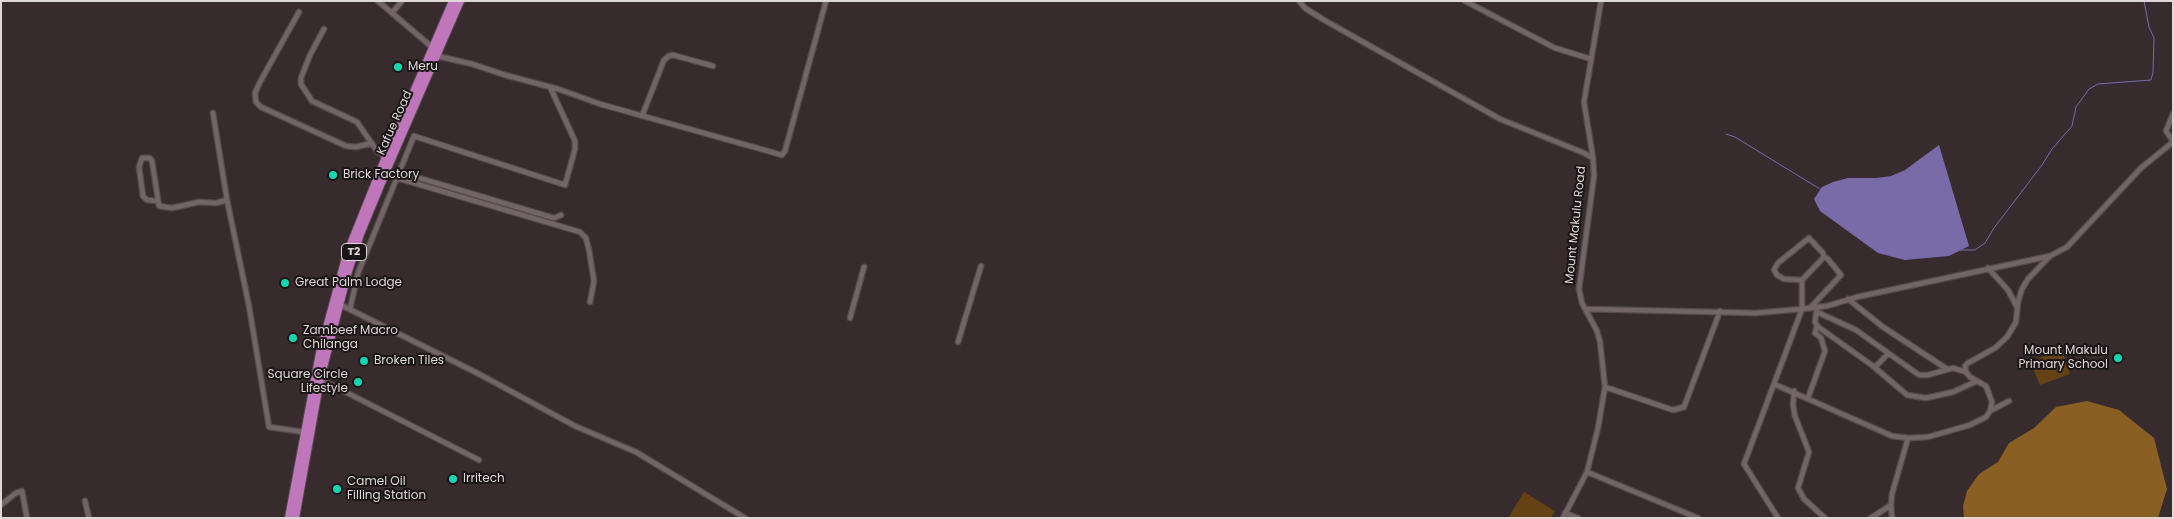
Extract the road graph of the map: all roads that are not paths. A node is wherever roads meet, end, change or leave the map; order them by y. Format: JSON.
{"nodes":[{"id":1,"x":378,"y":1,"type":"edge"},
{"id":2,"x":402,"y":1,"type":"edge"},
{"id":3,"x":453,"y":1,"type":"edge"},
{"id":4,"x":460,"y":1,"type":"edge"},
{"id":5,"x":826,"y":1,"type":"edge"},
{"id":6,"x":1299,"y":1,"type":"edge"},
{"id":7,"x":1465,"y":1,"type":"edge"},
{"id":8,"x":1601,"y":1,"type":"edge"},
{"id":9,"x":299,"y":12,"type":"dead end"},
{"id":10,"x":392,"y":13,"type":"junction"},
{"id":11,"x":324,"y":29,"type":"dead end"},
{"id":12,"x":433,"y":48,"type":"junction"},
{"id":13,"x":437,"y":56,"type":"junction"},
{"id":14,"x":1592,"y":59,"type":"junction"},
{"id":15,"x":713,"y":66,"type":"dead end"},
{"id":16,"x":550,"y":87,"type":"junction"},
{"id":17,"x":213,"y":113,"type":"dead end"},
{"id":18,"x":2173,"y":114,"type":"edge"},
{"id":19,"x":642,"y":116,"type":"junction"},
{"id":20,"x":2173,"y":142,"type":"edge"},
{"id":21,"x":372,"y":143,"type":"junction"},
{"id":22,"x":386,"y":157,"type":"junction"},
{"id":23,"x":1593,"y":158,"type":"junction"},
{"id":24,"x":386,"y":171,"type":"junction"},
{"id":25,"x":398,"y":175,"type":"junction"},
{"id":26,"x":227,"y":200,"type":"junction"},
{"id":27,"x":157,"y":201,"type":"junction"},
{"id":28,"x":562,"y":215,"type":"dead end"},
{"id":29,"x":362,"y":230,"type":"junction"},
{"id":30,"x":374,"y":235,"type":"junction"},
{"id":31,"x":2050,"y":256,"type":"junction"},
{"id":32,"x":1824,"y":257,"type":"junction"},
{"id":33,"x":980,"y":266,"type":"dead end"},
{"id":34,"x":864,"y":267,"type":"dead end"},
{"id":35,"x":1988,"y":268,"type":"junction"},
{"id":36,"x":1802,"y":280,"type":"junction"},
{"id":37,"x":1848,"y":299,"type":"junction"},
{"id":38,"x":590,"y":302,"type":"dead end"},
{"id":39,"x":338,"y":303,"type":"junction"},
{"id":40,"x":350,"y":308,"type":"junction"},
{"id":41,"x":1810,"y":308,"type":"junction"},
{"id":42,"x":2017,"y":308,"type":"junction"},
{"id":43,"x":1586,"y":309,"type":"junction"},
{"id":44,"x":1802,"y":309,"type":"junction"},
{"id":45,"x":1817,"y":310,"type":"junction"},
{"id":46,"x":1720,"y":311,"type":"junction"},
{"id":47,"x":850,"y":318,"type":"dead end"},
{"id":48,"x":1816,"y":325,"type":"junction"},
{"id":49,"x":958,"y":342,"type":"dead end"},
{"id":50,"x":1888,"y":354,"type":"junction"},
{"id":51,"x":1875,"y":367,"type":"junction"},
{"id":52,"x":1947,"y":369,"type":"junction"},
{"id":53,"x":1965,"y":369,"type":"junction"},
{"id":54,"x":320,"y":379,"type":"junction"},
{"id":55,"x":1974,"y":381,"type":"junction"},
{"id":56,"x":1774,"y":384,"type":"junction"},
{"id":57,"x":1605,"y":387,"type":"junction"},
{"id":58,"x":1794,"y":391,"type":"junction"},
{"id":59,"x":1808,"y":398,"type":"junction"},
{"id":60,"x":2009,"y":402,"type":"dead end"},
{"id":61,"x":1990,"y":411,"type":"junction"},
{"id":62,"x":304,"y":432,"type":"junction"},
{"id":63,"x":1908,"y":438,"type":"junction"},
{"id":64,"x":480,"y":460,"type":"dead end"},
{"id":65,"x":1587,"y":472,"type":"junction"},
{"id":66,"x":85,"y":501,"type":"dead end"},
{"id":67,"x":1,"y":505,"type":"edge"},
{"id":68,"x":1891,"y":505,"type":"junction"},
{"id":69,"x":1564,"y":515,"type":"edge"},
{"id":70,"x":27,"y":518,"type":"edge"},
{"id":71,"x":89,"y":518,"type":"edge"},
{"id":72,"x":289,"y":518,"type":"edge"},
{"id":73,"x":295,"y":518,"type":"edge"},
{"id":74,"x":745,"y":518,"type":"edge"},
{"id":75,"x":1578,"y":518,"type":"edge"},
{"id":76,"x":1698,"y":518,"type":"edge"},
{"id":77,"x":1778,"y":518,"type":"edge"},
{"id":78,"x":1825,"y":518,"type":"edge"},
{"id":79,"x":1871,"y":518,"type":"edge"},
{"id":80,"x":1892,"y":518,"type":"edge"}],
"edges":[{"from":1,"to":10,"type":"street"},
{"from":2,"to":10,"type":"street"},
{"from":3,"to":12,"type":"highway","name":"Kafue Road","number":"T2"},
{"from":4,"to":13,"type":"highway","name":"Kafue Road","number":"T2"},
{"from":5,"to":19,"type":"street"},
{"from":6,"to":23,"type":"street","name":"Mount Makulu Road"},
{"from":7,"to":14,"type":"street"},
{"from":8,"to":14,"type":"street"},
{"from":9,"to":21,"type":"street"},
{"from":10,"to":12,"type":"street"},
{"from":11,"to":21,"type":"street"},
{"from":12,"to":22,"type":"highway","name":"Kafue Road","number":"T2"},
{"from":13,"to":16,"type":"street"},
{"from":13,"to":24,"type":"highway","name":"Kafue Road","number":"T2"},
{"from":14,"to":23,"type":"street"},
{"from":15,"to":19,"type":"street"},
{"from":16,"to":19,"type":"street"},
{"from":16,"to":25,"type":"street"},
{"from":17,"to":26,"type":"street"},
{"from":18,"to":20,"type":"street"},
{"from":20,"to":31,"type":"street"},
{"from":21,"to":22,"type":"street"},
{"from":22,"to":62,"type":"highway","name":"Kafue Road","number":"T2"},
{"from":23,"to":43,"type":"street","name":"Mount Makulu Road"},
{"from":24,"to":25,"type":"street"},
{"from":24,"to":29,"type":"highway","name":"Kafue Road","number":"T2"},
{"from":25,"to":28,"type":"street"},
{"from":25,"to":30,"type":"street"},
{"from":25,"to":38,"type":"street"},
{"from":26,"to":27,"type":"street"},
{"from":26,"to":62,"type":"street"},
{"from":27,"to":27,"type":"street"},
{"from":29,"to":30,"type":"street"},
{"from":29,"to":39,"type":"highway","name":"Kafue Road","number":"T2"},
{"from":30,"to":40,"type":"street"},
{"from":31,"to":35,"type":"street"},
{"from":31,"to":42,"type":"street"},
{"from":32,"to":36,"type":"street"},
{"from":32,"to":36,"type":"street"},
{"from":32,"to":41,"type":"street"},
{"from":33,"to":49,"type":"street"},
{"from":34,"to":47,"type":"street"},
{"from":35,"to":37,"type":"street"},
{"from":35,"to":42,"type":"street"},
{"from":36,"to":44,"type":"street"},
{"from":37,"to":45,"type":"street"},
{"from":37,"to":52,"type":"street"},
{"from":39,"to":40,"type":"street"},
{"from":39,"to":54,"type":"highway","name":"Kafue Road","number":"T2"},
{"from":40,"to":74,"type":"street"},
{"from":41,"to":44,"type":"street"},
{"from":41,"to":45,"type":"street"},
{"from":42,"to":53,"type":"street"},
{"from":43,"to":46,"type":"street"},
{"from":43,"to":57,"type":"street","name":"Mount Makulu Road"},
{"from":44,"to":46,"type":"street"},
{"from":44,"to":56,"type":"street"},
{"from":45,"to":48,"type":"street"},
{"from":45,"to":50,"type":"street"},
{"from":46,"to":57,"type":"street"},
{"from":48,"to":51,"type":"street"},
{"from":48,"to":59,"type":"street"},
{"from":50,"to":51,"type":"street"},
{"from":50,"to":52,"type":"street"},
{"from":51,"to":55,"type":"street"},
{"from":52,"to":53,"type":"street"},
{"from":53,"to":55,"type":"street"},
{"from":54,"to":64,"type":"street"},
{"from":54,"to":73,"type":"highway","name":"Kafue Road","number":"T2"},
{"from":55,"to":61,"type":"street"},
{"from":56,"to":58,"type":"street"},
{"from":56,"to":77,"type":"street"},
{"from":57,"to":65,"type":"street","name":"Mount Makulu Road"},
{"from":58,"to":59,"type":"street"},
{"from":58,"to":78,"type":"street"},
{"from":59,"to":63,"type":"street"},
{"from":60,"to":61,"type":"street"},
{"from":61,"to":63,"type":"street"},
{"from":62,"to":72,"type":"highway","name":"Kafue Road","number":"T2"},
{"from":63,"to":68,"type":"street"},
{"from":65,"to":69,"type":"street","name":"Mount Makulu Road"},
{"from":65,"to":76,"type":"street"},
{"from":66,"to":71,"type":"street"},
{"from":67,"to":70,"type":"street"},
{"from":68,"to":79,"type":"street"},
{"from":68,"to":80,"type":"street"},
{"from":69,"to":75,"type":"street"}]}
